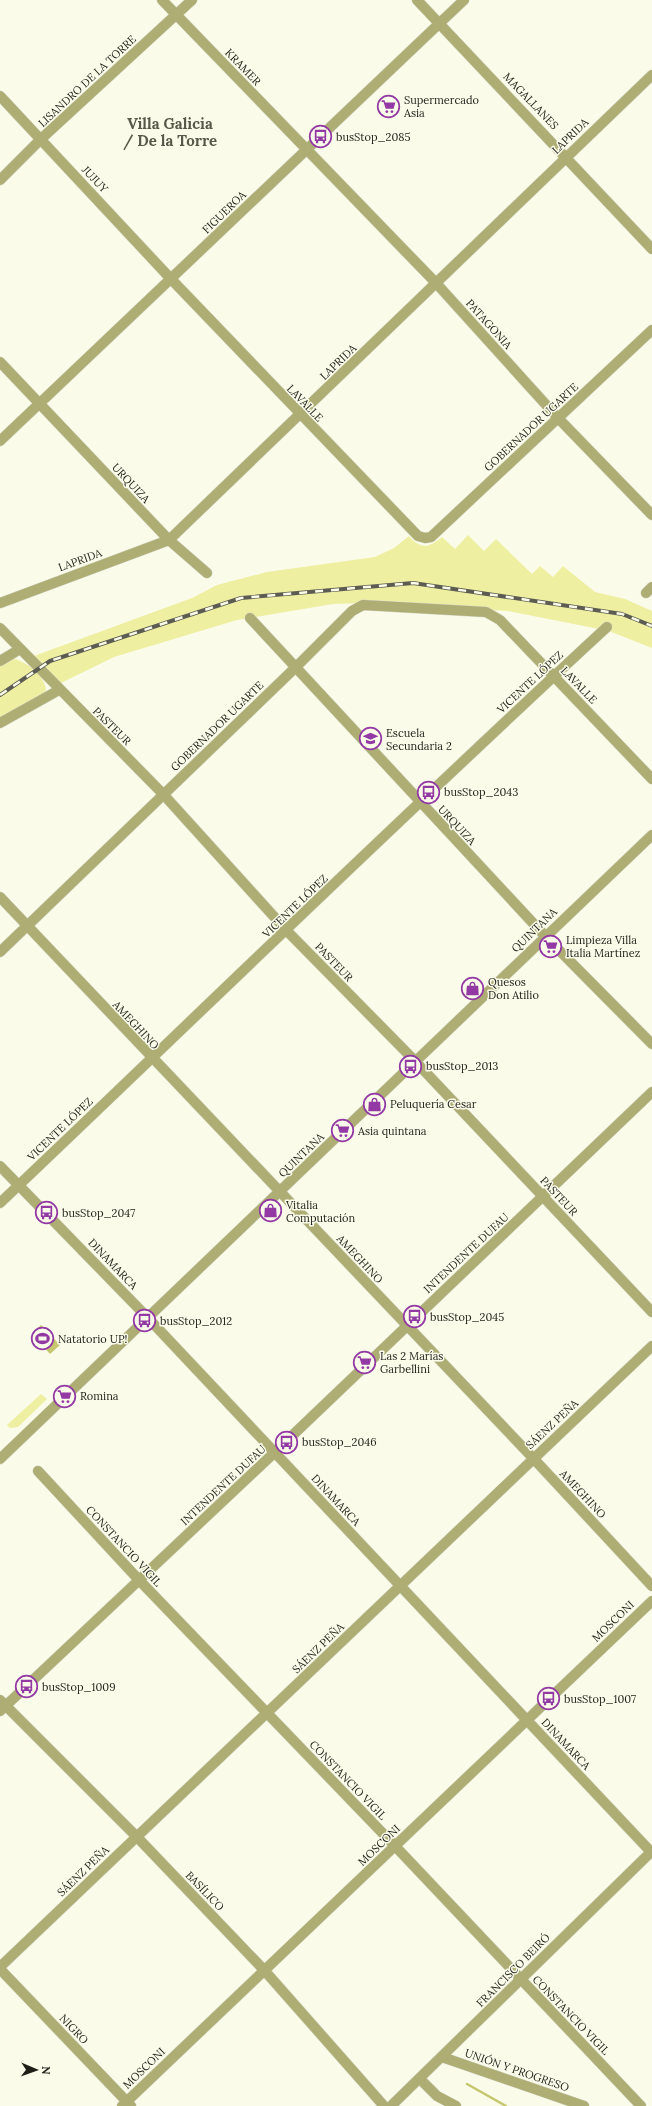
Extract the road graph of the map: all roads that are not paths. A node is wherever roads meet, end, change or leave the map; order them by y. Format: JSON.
{"nodes":[{"id":1,"x":162,"y":0,"type":"edge"},
{"id":2,"x":192,"y":0,"type":"edge"},
{"id":3,"x":417,"y":0,"type":"edge"},
{"id":4,"x":464,"y":0,"type":"edge"},
{"id":5,"x":177,"y":15,"type":"junction"},
{"id":6,"x":440,"y":24,"type":"junction"},
{"id":7,"x":652,"y":75,"type":"edge"},
{"id":8,"x":0,"y":96,"type":"edge"},
{"id":9,"x":41,"y":139,"type":"junction"},
{"id":10,"x":307,"y":150,"type":"junction"},
{"id":11,"x":566,"y":156,"type":"junction"},
{"id":12,"x":0,"y":180,"type":"edge"},
{"id":13,"x":652,"y":249,"type":"edge"},
{"id":14,"x":172,"y":279,"type":"junction"},
{"id":15,"x":436,"y":283,"type":"junction"},
{"id":16,"x":652,"y":330,"type":"edge"},
{"id":17,"x":0,"y":362,"type":"edge"},
{"id":18,"x":40,"y":405,"type":"junction"},
{"id":19,"x":300,"y":415,"type":"junction"},
{"id":20,"x":558,"y":418,"type":"junction"},
{"id":21,"x":0,"y":441,"type":"edge"},
{"id":22,"x":652,"y":515,"type":"edge"},
{"id":23,"x":425,"y":538,"type":"joint"},
{"id":24,"x":169,"y":540,"type":"junction"},
{"id":25,"x":208,"y":573,"type":"dead end"},
{"id":26,"x":0,"y":603,"type":"edge"},
{"id":27,"x":486,"y":612,"type":"joint"},
{"id":28,"x":250,"y":618,"type":"dead end"},
{"id":29,"x":607,"y":627,"type":"dead end"},
{"id":30,"x":0,"y":628,"type":"edge"},
{"id":31,"x":20,"y":649,"type":"junction"},
{"id":32,"x":0,"y":661,"type":"edge"},
{"id":33,"x":296,"y":667,"type":"junction"},
{"id":34,"x":554,"y":676,"type":"junction"},
{"id":35,"x":59,"y":690,"type":"junction"},
{"id":36,"x":0,"y":723,"type":"edge"},
{"id":37,"x":652,"y":779,"type":"edge"},
{"id":38,"x":163,"y":794,"type":"junction"},
{"id":39,"x":419,"y":802,"type":"junction"},
{"id":40,"x":652,"y":835,"type":"edge"},
{"id":41,"x":0,"y":897,"type":"edge"},
{"id":42,"x":28,"y":926,"type":"junction"},
{"id":43,"x":287,"y":930,"type":"junction"},
{"id":44,"x":545,"y":936,"type":"junction"},
{"id":45,"x":0,"y":952,"type":"edge"},
{"id":46,"x":652,"y":1044,"type":"edge"},
{"id":47,"x":151,"y":1058,"type":"junction"},
{"id":48,"x":415,"y":1061,"type":"junction"},
{"id":49,"x":652,"y":1092,"type":"edge"},
{"id":50,"x":0,"y":1166,"type":"edge"},
{"id":51,"x":19,"y":1186,"type":"junction"},
{"id":52,"x":280,"y":1192,"type":"junction"},
{"id":53,"x":543,"y":1196,"type":"junction"},
{"id":54,"x":0,"y":1203,"type":"edge"},
{"id":55,"x":652,"y":1312,"type":"edge"},
{"id":56,"x":148,"y":1318,"type":"junction"},
{"id":57,"x":406,"y":1325,"type":"junction"},
{"id":58,"x":652,"y":1346,"type":"edge"},
{"id":59,"x":275,"y":1452,"type":"junction"},
{"id":60,"x":533,"y":1458,"type":"junction"},
{"id":61,"x":0,"y":1459,"type":"edge"},
{"id":62,"x":38,"y":1471,"type":"dead end"},
{"id":63,"x":139,"y":1580,"type":"junction"},
{"id":64,"x":401,"y":1585,"type":"junction"},
{"id":65,"x":652,"y":1586,"type":"edge"},
{"id":66,"x":652,"y":1601,"type":"edge"},
{"id":67,"x":2,"y":1706,"type":"edge"},
{"id":68,"x":267,"y":1712,"type":"junction"},
{"id":69,"x":527,"y":1720,"type":"junction"},
{"id":70,"x":137,"y":1837,"type":"junction"},
{"id":71,"x":395,"y":1846,"type":"junction"},
{"id":72,"x":652,"y":1852,"type":"edge"},
{"id":73,"x":0,"y":1968,"type":"edge"},
{"id":74,"x":264,"y":1970,"type":"junction"},
{"id":75,"x":520,"y":1979,"type":"junction"},
{"id":76,"x":442,"y":2057,"type":"junction"},
{"id":77,"x":420,"y":2079,"type":"junction"},
{"id":78,"x":126,"y":2105,"type":"edge"},
{"id":79,"x":384,"y":2106,"type":"edge"},
{"id":80,"x":391,"y":2106,"type":"edge"},
{"id":81,"x":456,"y":2106,"type":"edge"},
{"id":82,"x":584,"y":2106,"type":"edge"},
{"id":83,"x":640,"y":2106,"type":"edge"}],
"edges":[{"from":1,"to":5,"type":"street","name":"KRAMER"},
{"from":2,"to":5,"type":"street","name":"LISANDRO DE LA TORRE"},
{"from":3,"to":6,"type":"street","name":"MAGALLANES"},
{"from":4,"to":6,"type":"street","name":"FIGUEROA"},
{"from":5,"to":9,"type":"street","name":"LISANDRO DE LA TORRE"},
{"from":5,"to":10,"type":"street","name":"KRAMER"},
{"from":6,"to":10,"type":"street","name":"FIGUEROA"},
{"from":6,"to":11,"type":"street","name":"MAGALLANES"},
{"from":7,"to":11,"type":"street","name":"LAPRIDA"},
{"from":8,"to":9,"type":"street","name":"JUJUY"},
{"from":9,"to":12,"type":"street","name":"LISANDRO DE LA TORRE"},
{"from":9,"to":14,"type":"street","name":"JUJUY"},
{"from":10,"to":14,"type":"street","name":"FIGUEROA"},
{"from":10,"to":15,"type":"street","name":"PATAGONIA"},
{"from":11,"to":13,"type":"street","name":"MAGALLANES"},
{"from":11,"to":15,"type":"street","name":"LAPRIDA"},
{"from":14,"to":18,"type":"street","name":"FIGUEROA"},
{"from":14,"to":19,"type":"street","name":"LAVALLE"},
{"from":15,"to":19,"type":"street","name":"LAPRIDA"},
{"from":15,"to":20,"type":"street","name":"PATAGONIA"},
{"from":16,"to":20,"type":"street","name":"GOBERNADOR UGARTE"},
{"from":17,"to":18,"type":"street","name":"URQUIZA"},
{"from":18,"to":21,"type":"street","name":"FIGUEROA"},
{"from":18,"to":24,"type":"street","name":"URQUIZA"},
{"from":19,"to":23,"type":"street","name":"LAVALLE"},
{"from":19,"to":24,"type":"street","name":"LAPRIDA"},
{"from":20,"to":22,"type":"street","name":"PATAGONIA"},
{"from":20,"to":23,"type":"street","name":"GOBERNADOR UGARTE"},
{"from":24,"to":25,"type":"street","name":"URQUIZA"},
{"from":24,"to":26,"type":"street","name":"LAPRIDA"},
{"from":27,"to":33,"type":"street","name":"GOBERNADOR UGARTE"},
{"from":27,"to":34,"type":"street","name":"LAVALLE"},
{"from":28,"to":33,"type":"street","name":"URQUIZA"},
{"from":29,"to":34,"type":"street","name":"VICENTE LÓPEZ"},
{"from":30,"to":31,"type":"street","name":"PASTEUR"},
{"from":31,"to":32,"type":"street"},
{"from":31,"to":35,"type":"street","name":"PASTEUR"},
{"from":33,"to":38,"type":"street","name":"GOBERNADOR UGARTE"},
{"from":33,"to":39,"type":"street","name":"URQUIZA"},
{"from":34,"to":37,"type":"street","name":"LAVALLE"},
{"from":34,"to":39,"type":"street","name":"VICENTE LÓPEZ"},
{"from":35,"to":36,"type":"street"},
{"from":35,"to":38,"type":"street","name":"PASTEUR"},
{"from":38,"to":42,"type":"street","name":"GOBERNADOR UGARTE"},
{"from":38,"to":43,"type":"street","name":"PASTEUR"},
{"from":39,"to":43,"type":"street","name":"VICENTE LÓPEZ"},
{"from":39,"to":44,"type":"street","name":"URQUIZA"},
{"from":40,"to":44,"type":"street","name":"QUINTANA"},
{"from":41,"to":42,"type":"street","name":"AMEGHINO"},
{"from":42,"to":45,"type":"street","name":"GOBERNADOR UGARTE"},
{"from":42,"to":47,"type":"street","name":"AMEGHINO"},
{"from":43,"to":47,"type":"street","name":"VICENTE LÓPEZ"},
{"from":43,"to":48,"type":"street","name":"PASTEUR"},
{"from":44,"to":46,"type":"street","name":"URQUIZA"},
{"from":44,"to":48,"type":"street","name":"QUINTANA"},
{"from":47,"to":51,"type":"street","name":"VICENTE LÓPEZ"},
{"from":47,"to":52,"type":"street","name":"AMEGHINO"},
{"from":48,"to":52,"type":"street","name":"QUINTANA"},
{"from":48,"to":53,"type":"street","name":"PASTEUR"},
{"from":49,"to":53,"type":"street","name":"INTENDENTE DUFAU"},
{"from":50,"to":51,"type":"street","name":"DINAMARCA"},
{"from":51,"to":54,"type":"street","name":"VICENTE LÓPEZ"},
{"from":51,"to":56,"type":"street","name":"DINAMARCA"},
{"from":52,"to":56,"type":"street","name":"QUINTANA"},
{"from":52,"to":57,"type":"street","name":"AMEGHINO"},
{"from":53,"to":55,"type":"street","name":"PASTEUR"},
{"from":53,"to":57,"type":"street","name":"INTENDENTE DUFAU"},
{"from":56,"to":59,"type":"street","name":"DINAMARCA"},
{"from":56,"to":61,"type":"street","name":"QUINTANA"},
{"from":57,"to":59,"type":"street","name":"INTENDENTE DUFAU"},
{"from":57,"to":60,"type":"street","name":"AMEGHINO"},
{"from":58,"to":60,"type":"street","name":"SÁENZ PEÑA"},
{"from":59,"to":63,"type":"street","name":"INTENDENTE DUFAU"},
{"from":59,"to":64,"type":"street","name":"DINAMARCA"},
{"from":60,"to":64,"type":"street","name":"SÁENZ PEÑA"},
{"from":60,"to":65,"type":"street","name":"AMEGHINO"},
{"from":62,"to":63,"type":"street","name":"CONSTANCIO VIGIL"},
{"from":63,"to":67,"type":"street","name":"INTENDENTE DUFAU"},
{"from":63,"to":68,"type":"street","name":"CONSTANCIO VIGIL"},
{"from":64,"to":68,"type":"street","name":"SÁENZ PEÑA"},
{"from":64,"to":69,"type":"street","name":"DINAMARCA"},
{"from":66,"to":69,"type":"street","name":"MOSCONI"},
{"from":67,"to":70,"type":"street","name":"BASÍLICO"},
{"from":68,"to":70,"type":"street","name":"SÁENZ PEÑA"},
{"from":68,"to":71,"type":"street","name":"CONSTANCIO VIGIL"},
{"from":69,"to":71,"type":"street","name":"MOSCONI"},
{"from":69,"to":72,"type":"street","name":"DINAMARCA"},
{"from":70,"to":73,"type":"street","name":"SÁENZ PEÑA"},
{"from":70,"to":74,"type":"street","name":"BASÍLICO"},
{"from":71,"to":74,"type":"street","name":"MOSCONI"},
{"from":71,"to":75,"type":"street","name":"CONSTANCIO VIGIL"},
{"from":72,"to":75,"type":"street","name":"FRANCISCO BEIRÓ"},
{"from":73,"to":78,"type":"street","name":"NIGRO"},
{"from":74,"to":78,"type":"street","name":"MOSCONI"},
{"from":74,"to":79,"type":"street","name":"BASÍLICO"},
{"from":75,"to":76,"type":"street","name":"FRANCISCO BEIRÓ"},
{"from":75,"to":83,"type":"street","name":"CONSTANCIO VIGIL"},
{"from":76,"to":77,"type":"street","name":"FRANCISCO BEIRÓ"},
{"from":76,"to":82,"type":"street","name":"UNIÓN Y PROGRESO"},
{"from":77,"to":80,"type":"street","name":"FRANCISCO BEIRÓ"},
{"from":77,"to":81,"type":"street"}]}
